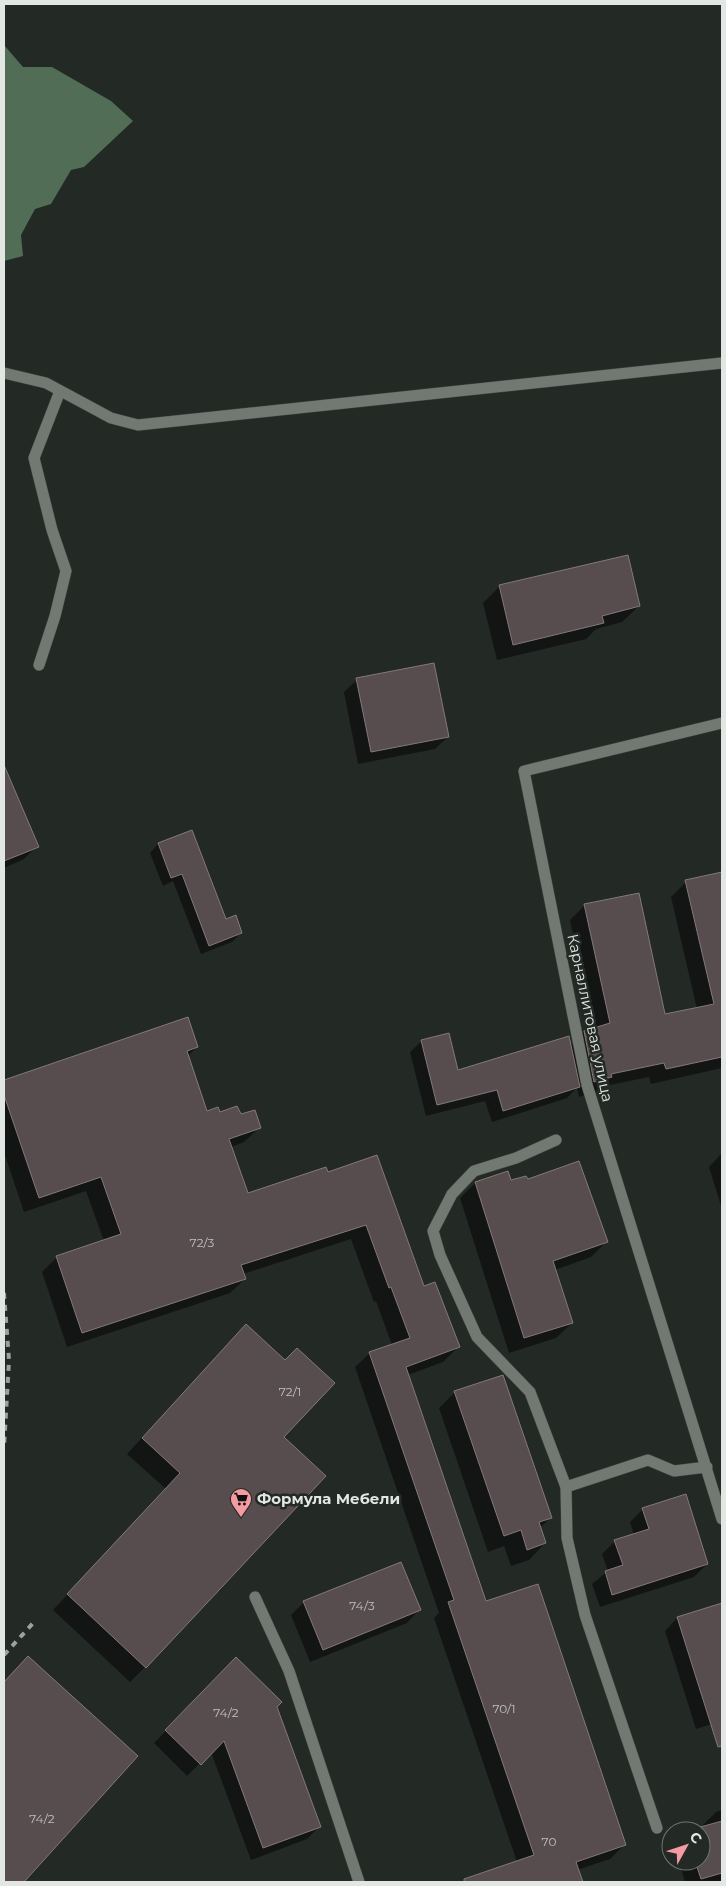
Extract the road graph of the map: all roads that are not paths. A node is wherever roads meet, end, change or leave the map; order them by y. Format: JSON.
{"nodes":[{"id":1,"x":722,"y":363,"type":"edge"},
{"id":2,"x":4,"y":374,"type":"edge"},
{"id":3,"x":60,"y":391,"type":"junction"},
{"id":4,"x":39,"y":665,"type":"dead end"},
{"id":5,"x":722,"y":723,"type":"edge"},
{"id":6,"x":556,"y":1140,"type":"dead end"},
{"id":7,"x":707,"y":1466,"type":"junction"},
{"id":8,"x":566,"y":1487,"type":"junction"},
{"id":9,"x":722,"y":1519,"type":"edge"},
{"id":10,"x":255,"y":1598,"type":"dead end"},
{"id":11,"x":656,"y":1828,"type":"dead end"},
{"id":12,"x":359,"y":1882,"type":"edge"}],
"edges":[{"from":1,"to":3,"type":"lane"},
{"from":2,"to":3,"type":"lane"},
{"from":3,"to":4,"type":"lane"},
{"from":5,"to":7,"type":"lane","name":"Карналлитовая улица"},
{"from":6,"to":8,"type":"lane"},
{"from":7,"to":8,"type":"lane"},
{"from":7,"to":9,"type":"lane","name":"Карналлитовая улица"},
{"from":8,"to":11,"type":"lane"},
{"from":10,"to":12,"type":"lane"}]}
